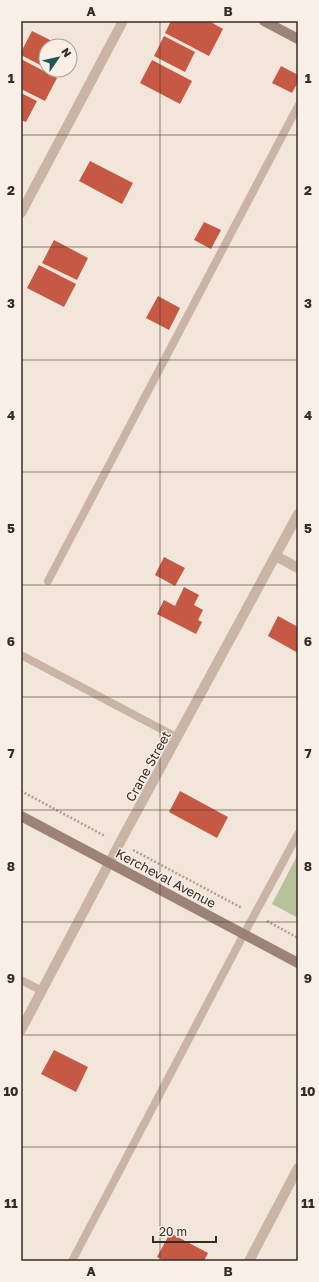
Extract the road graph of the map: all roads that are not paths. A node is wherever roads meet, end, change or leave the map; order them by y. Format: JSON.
{"nodes":[{"id":1,"x":123,"y":21,"type":"edge"},
{"id":2,"x":264,"y":21,"type":"edge"},
{"id":3,"x":298,"y":39,"type":"edge"},
{"id":4,"x":298,"y":106,"type":"edge"},
{"id":5,"x":21,"y":213,"type":"edge"},
{"id":6,"x":298,"y":514,"type":"edge"},
{"id":7,"x":276,"y":556,"type":"junction"},
{"id":8,"x":298,"y":568,"type":"edge"},
{"id":9,"x":48,"y":582,"type":"dead end"},
{"id":10,"x":21,"y":655,"type":"edge"},
{"id":11,"x":178,"y":738,"type":"junction"},
{"id":12,"x":21,"y":816,"type":"edge"},
{"id":13,"x":298,"y":834,"type":"edge"},
{"id":14,"x":110,"y":863,"type":"junction"},
{"id":15,"x":244,"y":934,"type":"junction"},
{"id":16,"x":298,"y":963,"type":"edge"},
{"id":17,"x":21,"y":980,"type":"edge"},
{"id":18,"x":42,"y":991,"type":"junction"},
{"id":19,"x":21,"y":1030,"type":"edge"},
{"id":20,"x":298,"y":1168,"type":"edge"},
{"id":21,"x":72,"y":1261,"type":"edge"},
{"id":22,"x":249,"y":1261,"type":"edge"}],
"edges":[{"from":1,"to":5,"type":"street"},
{"from":2,"to":3,"type":"street"},
{"from":4,"to":9,"type":"lane"},
{"from":6,"to":7,"type":"street","name":"Crane Street"},
{"from":7,"to":8,"type":"street"},
{"from":7,"to":11,"type":"street","name":"Crane Street"},
{"from":10,"to":11,"type":"lane"},
{"from":11,"to":14,"type":"street","name":"Crane Street"},
{"from":12,"to":14,"type":"street","name":"Kercheval Avenue"},
{"from":13,"to":15,"type":"lane"},
{"from":14,"to":15,"type":"street","name":"Kercheval Avenue"},
{"from":14,"to":18,"type":"street","name":"Crane Street"},
{"from":15,"to":16,"type":"street","name":"Kercheval Avenue"},
{"from":15,"to":21,"type":"lane"},
{"from":17,"to":18,"type":"lane"},
{"from":18,"to":19,"type":"street","name":"Crane Street"},
{"from":20,"to":22,"type":"street"}]}
